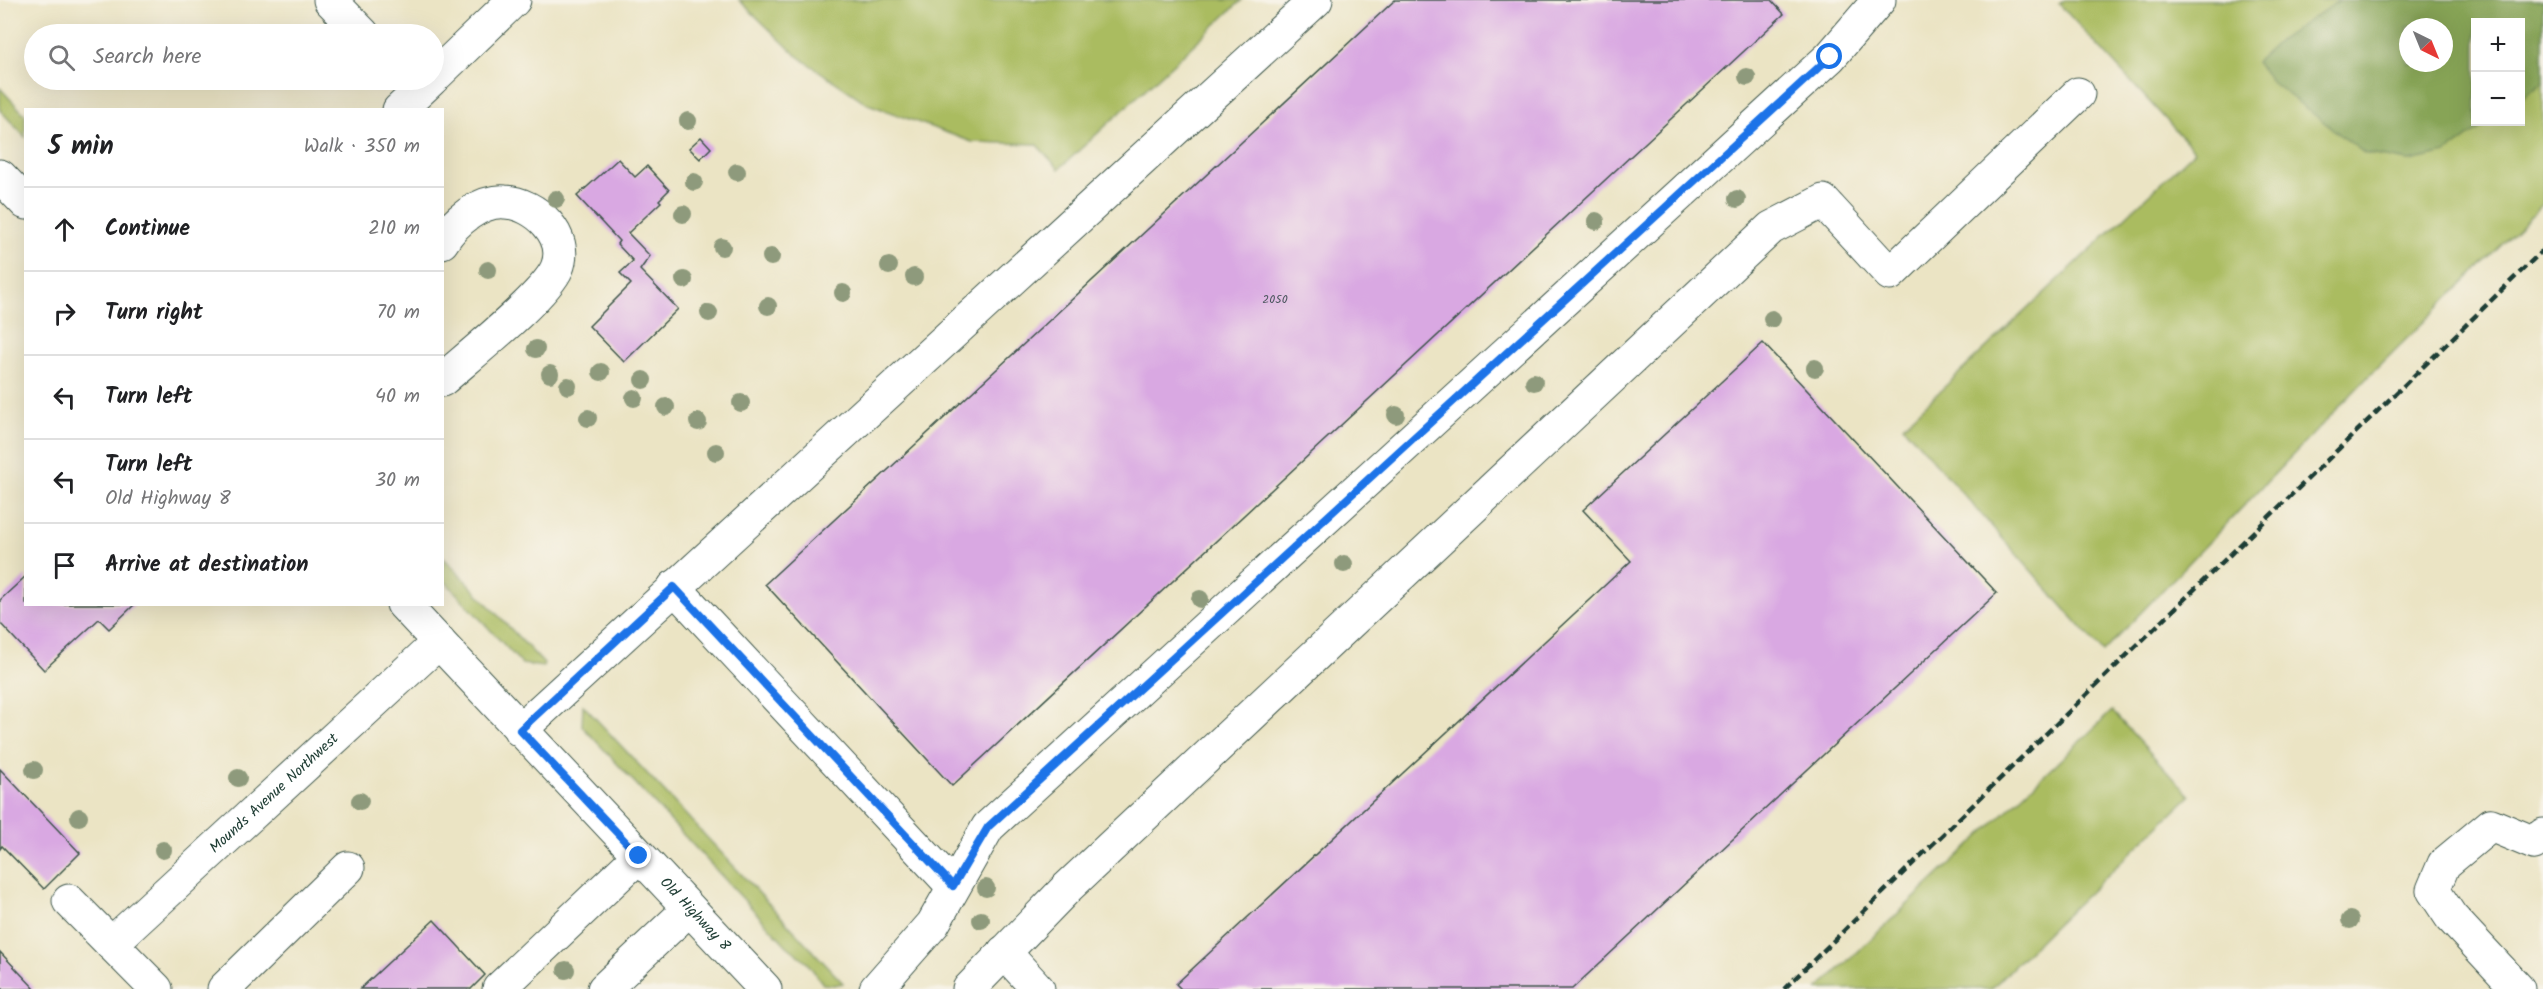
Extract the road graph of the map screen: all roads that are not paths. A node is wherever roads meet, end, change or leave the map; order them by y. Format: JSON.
{"nodes":[{"id":1,"x":330,"y":0,"type":"edge"},
{"id":2,"x":514,"y":0,"type":"edge"},
{"id":3,"x":1316,"y":0,"type":"edge"},
{"id":4,"x":1879,"y":0,"type":"edge"},
{"id":5,"x":353,"y":24,"type":"edge"},
{"id":6,"x":444,"y":64,"type":"edge"},
{"id":7,"x":2079,"y":94,"type":"dead end"},
{"id":8,"x":0,"y":176,"type":"edge"},
{"id":9,"x":24,"y":201,"type":"edge"},
{"id":10,"x":444,"y":239,"type":"edge"},
{"id":11,"x":444,"y":378,"type":"edge"},
{"id":12,"x":674,"y":587,"type":"junction"},
{"id":13,"x":406,"y":606,"type":"edge"},
{"id":14,"x":439,"y":642,"type":"junction"},
{"id":15,"x":520,"y":730,"type":"junction"},
{"id":16,"x":2543,"y":835,"type":"edge"},
{"id":17,"x":639,"y":856,"type":"junction"},
{"id":18,"x":348,"y":868,"type":"dead end"},
{"id":19,"x":953,"y":886,"type":"junction"},
{"id":20,"x":69,"y":901,"type":"dead end"},
{"id":21,"x":689,"y":909,"type":"junction"},
{"id":22,"x":111,"y":944,"type":"junction"},
{"id":23,"x":1004,"y":952,"type":"junction"},
{"id":24,"x":156,"y":989,"type":"edge"},
{"id":25,"x":224,"y":989,"type":"edge"},
{"id":26,"x":499,"y":989,"type":"edge"},
{"id":27,"x":604,"y":989,"type":"edge"},
{"id":28,"x":765,"y":989,"type":"edge"},
{"id":29,"x":876,"y":989,"type":"edge"},
{"id":30,"x":969,"y":989,"type":"edge"},
{"id":31,"x":1038,"y":989,"type":"edge"},
{"id":32,"x":2518,"y":989,"type":"edge"}],
"edges":[{"from":1,"to":5,"type":"street"},
{"from":2,"to":6,"type":"street"},
{"from":3,"to":12,"type":"street"},
{"from":4,"to":19,"type":"street"},
{"from":7,"to":23,"type":"street"},
{"from":8,"to":9,"type":"street"},
{"from":10,"to":11,"type":"street"},
{"from":12,"to":15,"type":"street"},
{"from":12,"to":19,"type":"street"},
{"from":13,"to":14,"type":"street","name":"Old Highway 8"},
{"from":14,"to":15,"type":"street","name":"Old Highway 8"},
{"from":14,"to":22,"type":"street","name":"Mounds Avenue Northwest"},
{"from":15,"to":17,"type":"street","name":"Old Highway 8"},
{"from":16,"to":32,"type":"street"},
{"from":17,"to":21,"type":"street","name":"Old Highway 8"},
{"from":17,"to":26,"type":"street"},
{"from":18,"to":25,"type":"street"},
{"from":19,"to":29,"type":"street"},
{"from":20,"to":22,"type":"street"},
{"from":21,"to":27,"type":"street"},
{"from":21,"to":28,"type":"street","name":"Old Highway 8"},
{"from":22,"to":24,"type":"street"},
{"from":23,"to":30,"type":"street"},
{"from":23,"to":31,"type":"street"}]}
